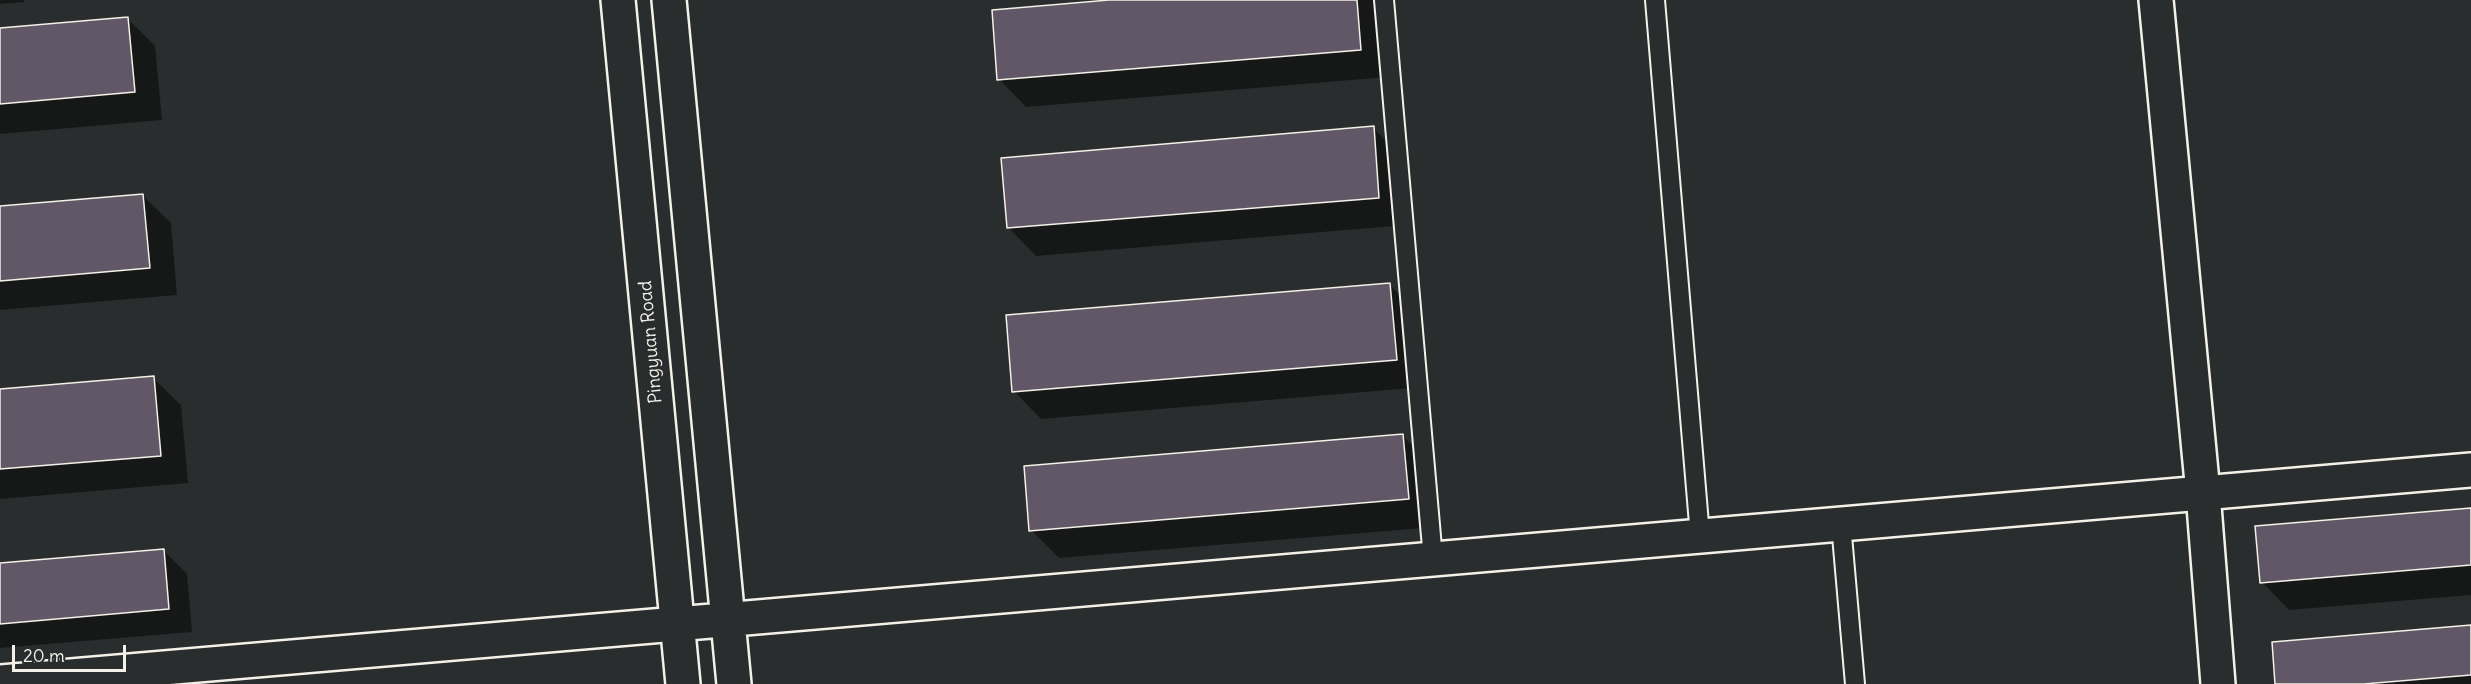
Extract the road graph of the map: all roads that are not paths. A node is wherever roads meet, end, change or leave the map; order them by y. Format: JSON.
{"nodes":[{"id":1,"x":618,"y":0,"type":"edge"},
{"id":2,"x":669,"y":0,"type":"edge"},
{"id":3,"x":1384,"y":0,"type":"edge"},
{"id":4,"x":1655,"y":0,"type":"edge"},
{"id":5,"x":2156,"y":0,"type":"edge"},
{"id":6,"x":2471,"y":470,"type":"edge"},
{"id":7,"x":2203,"y":494,"type":"junction"},
{"id":8,"x":1842,"y":524,"type":"junction"},
{"id":9,"x":1700,"y":536,"type":"junction"},
{"id":10,"x":1432,"y":559,"type":"junction"},
{"id":11,"x":728,"y":619,"type":"junction"},
{"id":12,"x":678,"y":624,"type":"junction"},
{"id":13,"x":0,"y":682,"type":"edge"},
{"id":14,"x":683,"y":684,"type":"edge"},
{"id":15,"x":734,"y":684,"type":"edge"},
{"id":16,"x":1855,"y":684,"type":"edge"},
{"id":17,"x":2218,"y":684,"type":"edge"}],
"edges":[{"from":1,"to":12,"type":"street","name":"Pingyuan Road"},
{"from":2,"to":11,"type":"street"},
{"from":3,"to":10,"type":"lane"},
{"from":4,"to":9,"type":"lane"},
{"from":5,"to":7,"type":"street"},
{"from":6,"to":7,"type":"street"},
{"from":7,"to":8,"type":"street"},
{"from":7,"to":17,"type":"street"},
{"from":8,"to":9,"type":"street"},
{"from":8,"to":16,"type":"lane"},
{"from":9,"to":10,"type":"street"},
{"from":10,"to":11,"type":"street"},
{"from":11,"to":12,"type":"street"},
{"from":11,"to":15,"type":"street"},
{"from":12,"to":13,"type":"street"},
{"from":12,"to":14,"type":"street","name":"Pingyuan Road"}]}
